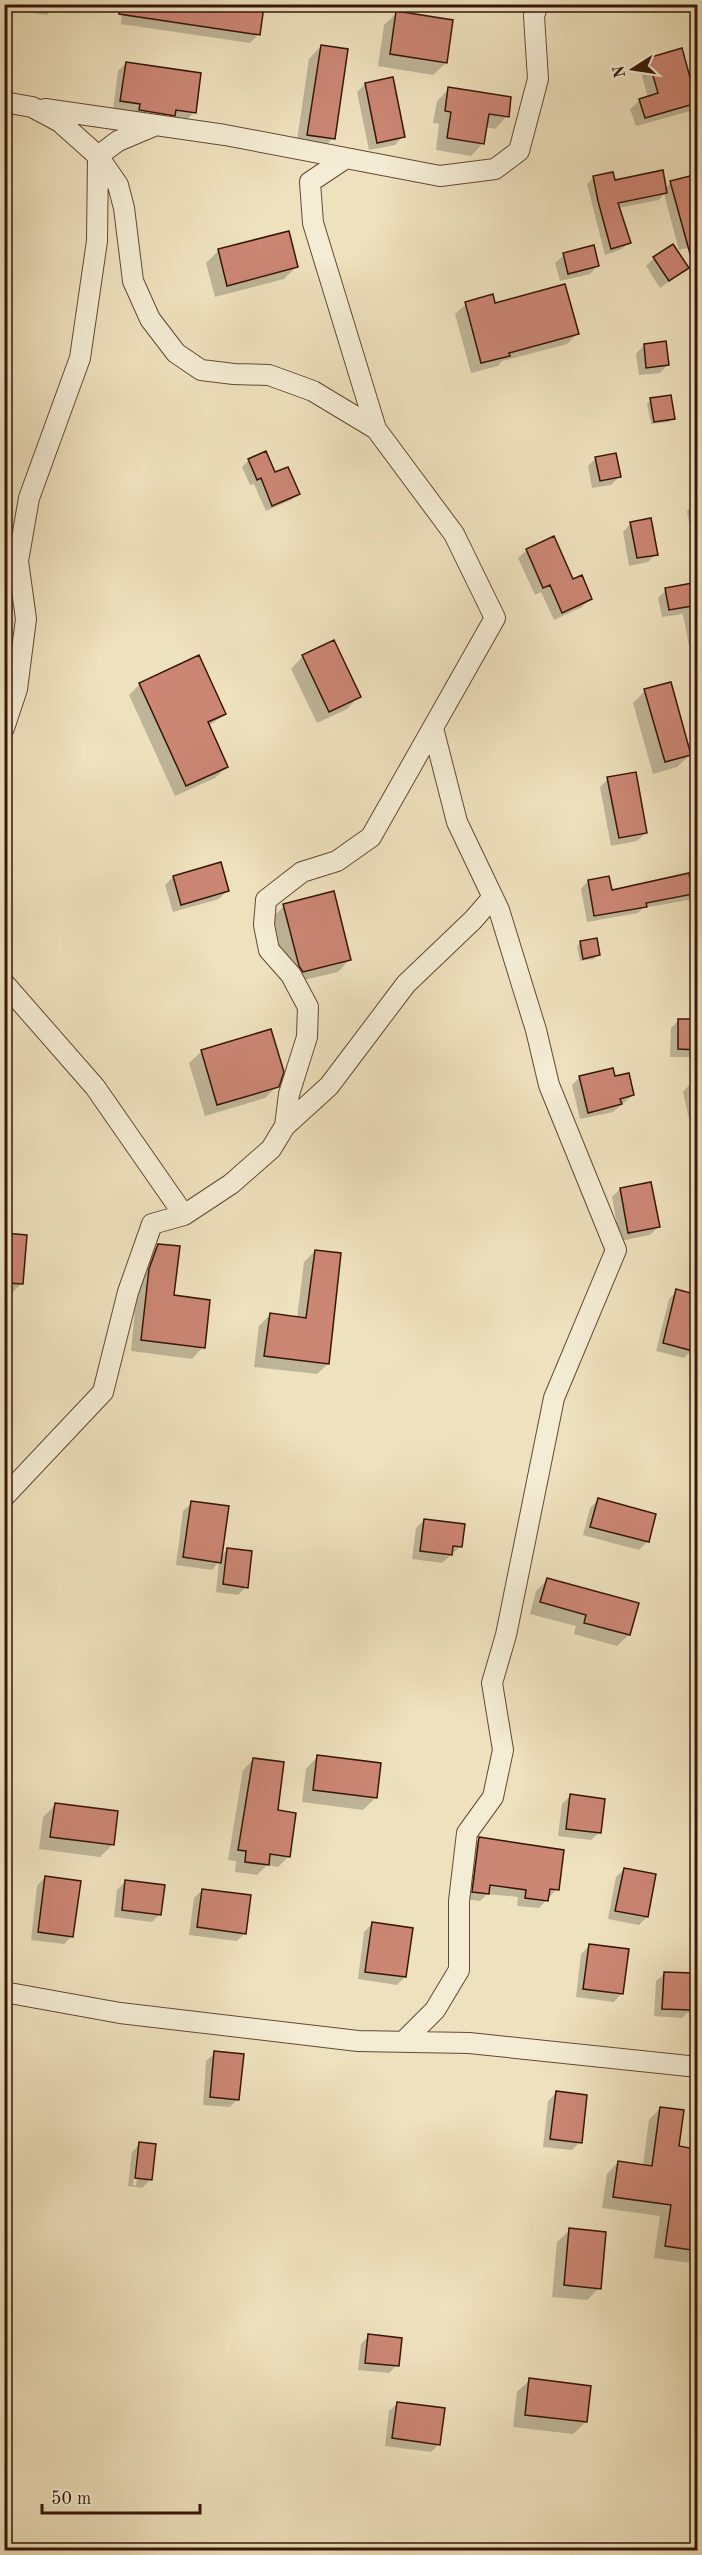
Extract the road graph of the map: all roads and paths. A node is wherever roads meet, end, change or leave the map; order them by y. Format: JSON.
{"nodes":[{"id":1,"x":538,"y":4,"type":"edge"},
{"id":2,"x":4,"y":102,"type":"edge"},
{"id":3,"x":32,"y":107,"type":"junction"},
{"id":4,"x":156,"y":125,"type":"junction"},
{"id":5,"x":98,"y":156,"type":"junction"},
{"id":6,"x":346,"y":158,"type":"junction"},
{"id":7,"x":376,"y":429,"type":"junction"},
{"id":8,"x":4,"y":728,"type":"edge"},
{"id":9,"x":433,"y":728,"type":"junction"},
{"id":10,"x":493,"y":897,"type":"junction"},
{"id":11,"x":4,"y":983,"type":"edge"},
{"id":12,"x":285,"y":1126,"type":"junction"},
{"id":13,"x":184,"y":1215,"type":"junction"},
{"id":14,"x":4,"y":1497,"type":"edge"},
{"id":15,"x":4,"y":1992,"type":"edge"},
{"id":16,"x":404,"y":2042,"type":"junction"},
{"id":17,"x":698,"y":2067,"type":"edge"}],
"edges":[{"from":1,"to":6,"type":"street"},
{"from":2,"to":3,"type":"street"},
{"from":3,"to":4,"type":"street"},
{"from":3,"to":5,"type":"street"},
{"from":4,"to":5,"type":"street"},
{"from":4,"to":6,"type":"street"},
{"from":5,"to":7,"type":"street"},
{"from":5,"to":8,"type":"street"},
{"from":6,"to":7,"type":"street"},
{"from":7,"to":9,"type":"street"},
{"from":9,"to":10,"type":"street"},
{"from":9,"to":12,"type":"street"},
{"from":10,"to":12,"type":"street"},
{"from":10,"to":16,"type":"street"},
{"from":11,"to":13,"type":"street"},
{"from":12,"to":13,"type":"street"},
{"from":13,"to":14,"type":"street"},
{"from":15,"to":16,"type":"street"},
{"from":16,"to":17,"type":"street"}]}
